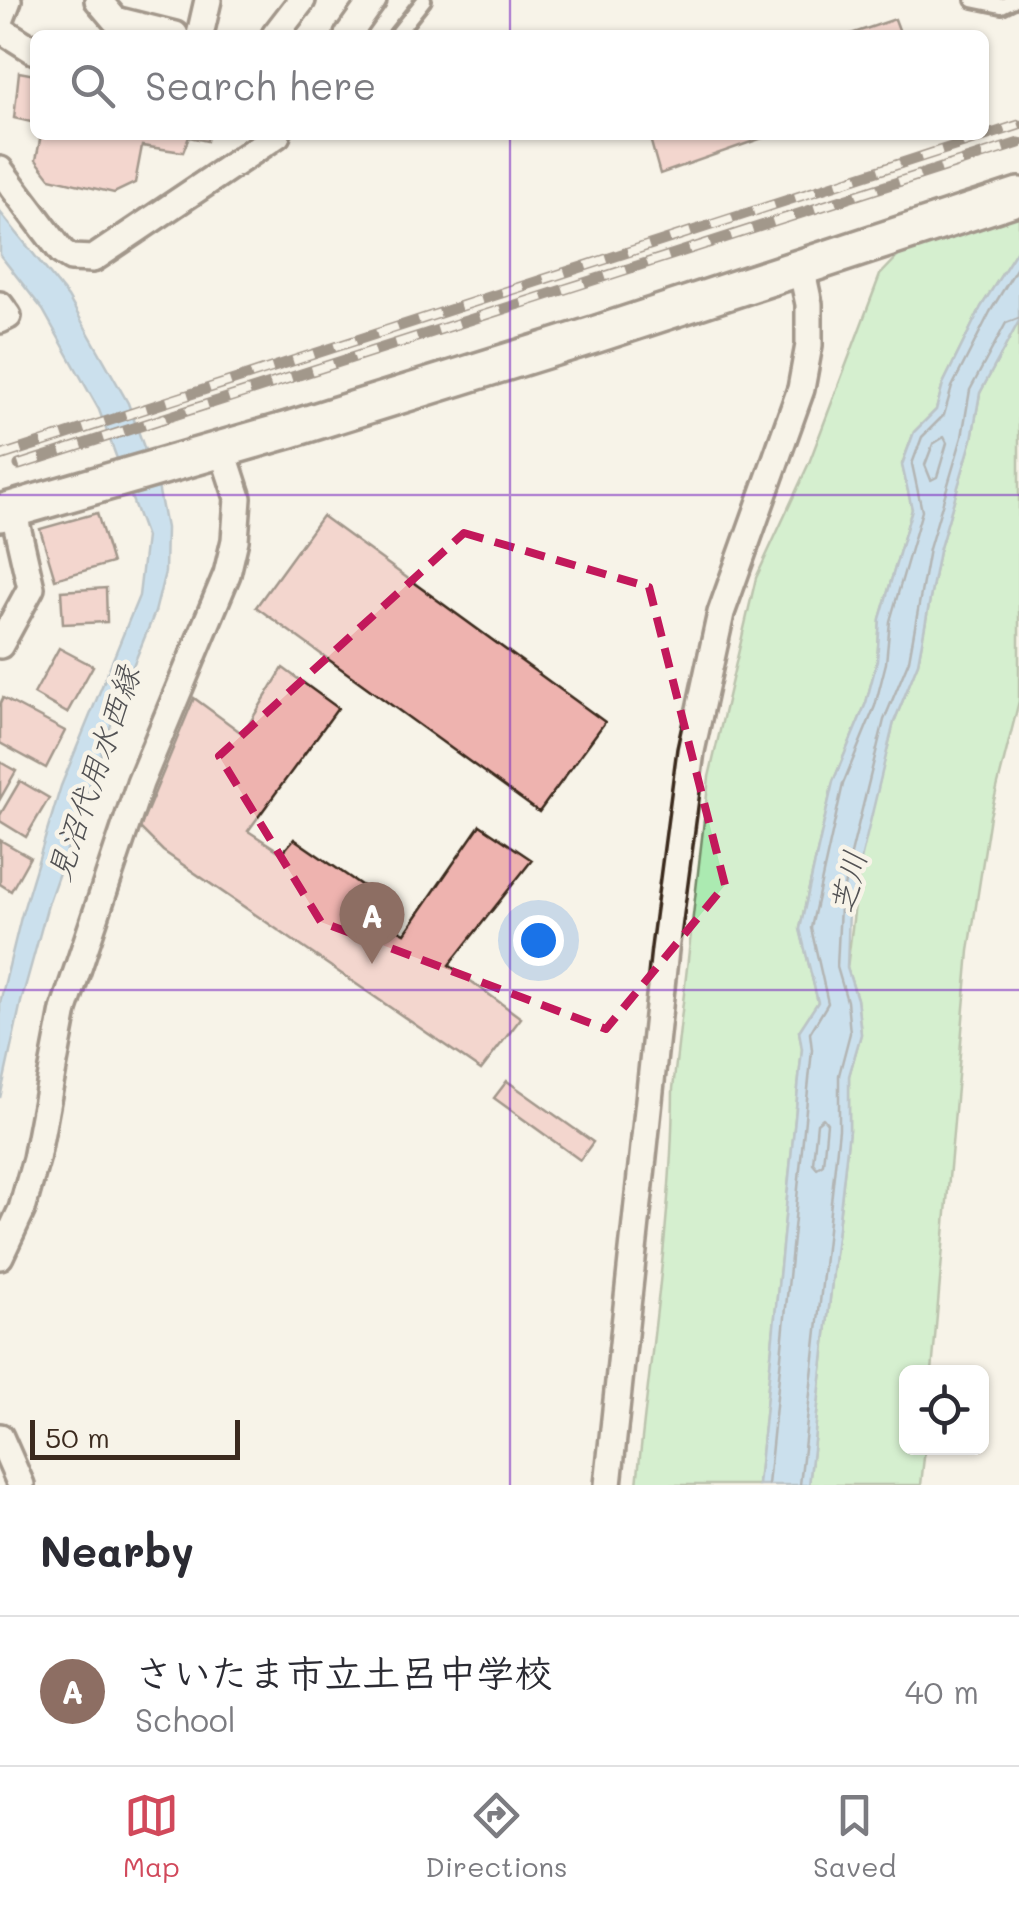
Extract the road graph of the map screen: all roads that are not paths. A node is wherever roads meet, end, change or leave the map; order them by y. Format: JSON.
{"nodes":[{"id":1,"x":8,"y":0,"type":"edge"},
{"id":2,"x":98,"y":0,"type":"edge"},
{"id":3,"x":208,"y":0,"type":"edge"},
{"id":4,"x":373,"y":0,"type":"edge"},
{"id":5,"x":424,"y":0,"type":"edge"},
{"id":6,"x":974,"y":0,"type":"edge"},
{"id":7,"x":1014,"y":0,"type":"edge"},
{"id":8,"x":0,"y":21,"type":"edge"},
{"id":9,"x":0,"y":29,"type":"edge"},
{"id":10,"x":123,"y":29,"type":"edge"},
{"id":11,"x":201,"y":30,"type":"edge"},
{"id":12,"x":352,"y":30,"type":"edge"},
{"id":13,"x":400,"y":30,"type":"edge"},
{"id":14,"x":30,"y":47,"type":"edge"},
{"id":15,"x":270,"y":140,"type":"edge"},
{"id":16,"x":0,"y":170,"type":"edge"},
{"id":17,"x":1019,"y":196,"type":"edge"},
{"id":18,"x":801,"y":267,"type":"junction"},
{"id":19,"x":0,"y":305,"type":"edge"},
{"id":20,"x":0,"y":320,"type":"edge"},
{"id":21,"x":222,"y":449,"type":"junction"},
{"id":22,"x":7,"y":511,"type":"edge"},
{"id":23,"x":0,"y":644,"type":"edge"},
{"id":24,"x":0,"y":1256,"type":"edge"},
{"id":25,"x":0,"y":1438,"type":"edge"},
{"id":26,"x":20,"y":1485,"type":"edge"},
{"id":27,"x":608,"y":1485,"type":"edge"}],
"edges":[{"from":1,"to":8,"type":"street"},
{"from":2,"to":10,"type":"street"},
{"from":3,"to":11,"type":"street"},
{"from":4,"to":12,"type":"street"},
{"from":5,"to":13,"type":"lane"},
{"from":6,"to":7,"type":"lane"},
{"from":9,"to":14,"type":"street"},
{"from":15,"to":16,"type":"street"},
{"from":17,"to":18,"type":"street"},
{"from":18,"to":21,"type":"street"},
{"from":18,"to":27,"type":"street"},
{"from":19,"to":20,"type":"street"},
{"from":21,"to":22,"type":"street"},
{"from":21,"to":24,"type":"street"},
{"from":22,"to":23,"type":"street"},
{"from":25,"to":26,"type":"street"}]}
